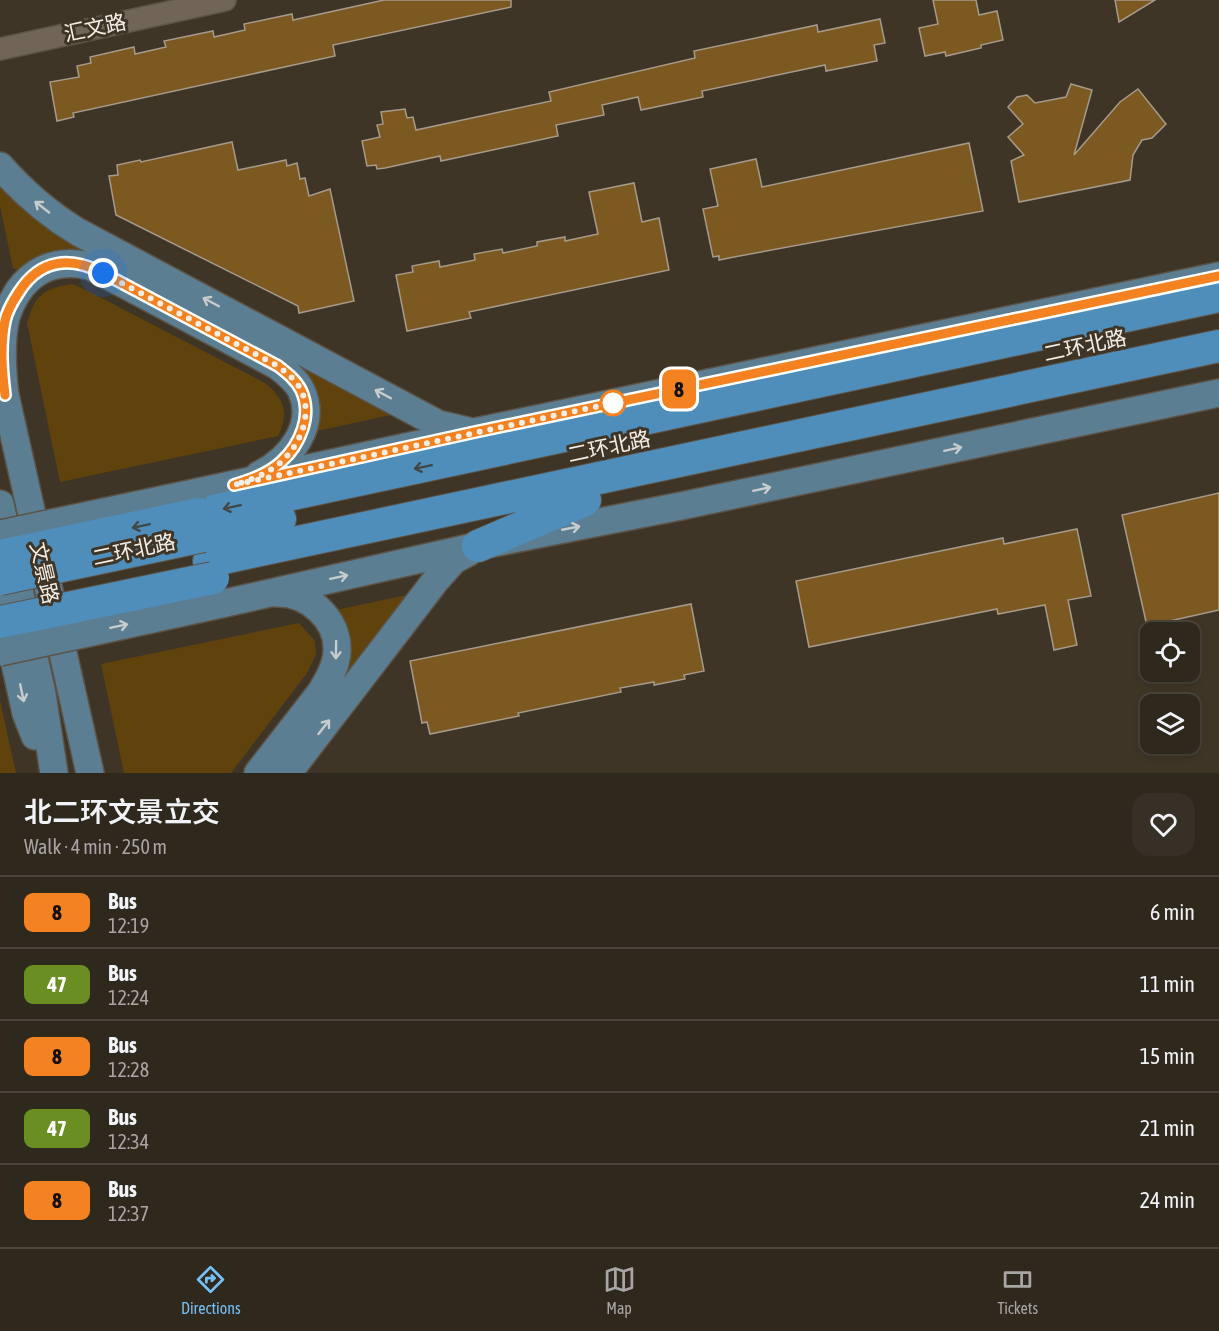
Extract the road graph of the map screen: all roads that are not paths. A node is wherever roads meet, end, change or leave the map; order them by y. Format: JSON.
{"nodes":[{"id":1,"x":225,"y":0,"type":"edge"},
{"id":2,"x":0,"y":49,"type":"edge"},
{"id":3,"x":0,"y":166,"type":"edge"},
{"id":4,"x":1219,"y":276,"type":"edge"},
{"id":5,"x":1219,"y":296,"type":"edge"},
{"id":6,"x":1219,"y":317,"type":"edge"},
{"id":7,"x":1125,"y":337,"type":"junction"},
{"id":8,"x":1003,"y":342,"type":"junction"},
{"id":9,"x":1219,"y":346,"type":"edge"},
{"id":10,"x":1219,"y":366,"type":"edge"},
{"id":11,"x":4,"y":391,"type":"edge"},
{"id":12,"x":1219,"y":393,"type":"edge"},
{"id":13,"x":475,"y":432,"type":"junction"},
{"id":14,"x":564,"y":437,"type":"junction"},
{"id":15,"x":234,"y":485,"type":"junction"},
{"id":16,"x":585,"y":500,"type":"junction"},
{"id":17,"x":0,"y":504,"type":"edge"},
{"id":18,"x":0,"y":534,"type":"edge"},
{"id":19,"x":478,"y":546,"type":"junction"},
{"id":20,"x":206,"y":547,"type":"junction"},
{"id":21,"x":0,"y":556,"type":"edge"},
{"id":22,"x":0,"y":579,"type":"edge"},
{"id":23,"x":268,"y":593,"type":"junction"},
{"id":24,"x":0,"y":595,"type":"edge"},
{"id":25,"x":0,"y":604,"type":"edge"},
{"id":26,"x":0,"y":622,"type":"edge"},
{"id":27,"x":0,"y":652,"type":"edge"},
{"id":28,"x":87,"y":760,"type":"edge"},
{"id":29,"x":51,"y":773,"type":"edge"},
{"id":30,"x":258,"y":773,"type":"edge"},
{"id":31,"x":288,"y":773,"type":"edge"}],
"edges":[{"from":1,"to":2,"type":"street","name":"汇文路"},
{"from":13,"to":3,"type":"main road","one_way":true},
{"from":4,"to":13,"type":"main road"},
{"from":5,"to":8,"type":"highway"},
{"from":6,"to":7,"type":"highway","name":"二环北路"},
{"from":7,"to":8,"type":"highway"},
{"from":7,"to":20,"type":"highway","name":"二环北路"},
{"from":8,"to":14,"type":"highway"},
{"from":9,"to":20,"type":"highway","name":"二环北路"},
{"from":10,"to":16,"type":"highway"},
{"from":11,"to":15,"type":"main road","name":"文景路"},
{"from":11,"to":28,"type":"main road","name":"文景路"},
{"from":19,"to":12,"type":"main road","one_way":true},
{"from":13,"to":14,"type":"highway"},
{"from":13,"to":15,"type":"main road"},
{"from":14,"to":20,"type":"highway","one_way":true},
{"from":15,"to":20,"type":"main road"},
{"from":16,"to":19,"type":"highway"},
{"from":16,"to":20,"type":"highway"},
{"from":17,"to":29,"type":"main road","name":"文景路"},
{"from":18,"to":20,"type":"main road","bridge":true},
{"from":23,"to":19,"type":"main road","one_way":true},
{"from":31,"to":19,"type":"main road","one_way":true},
{"from":20,"to":21,"type":"highway","one_way":true,"bridge":true},
{"from":20,"to":22,"type":"highway","name":"二环北路","bridge":true},
{"from":20,"to":23,"type":"main road"},
{"from":20,"to":25,"type":"highway","name":"二环北路"},
{"from":20,"to":26,"type":"highway","bridge":true},
{"from":27,"to":20,"type":"main road","one_way":true,"bridge":true},
{"from":23,"to":30,"type":"main road","one_way":true},
{"from":24,"to":29,"type":"main road","one_way":true}]}
